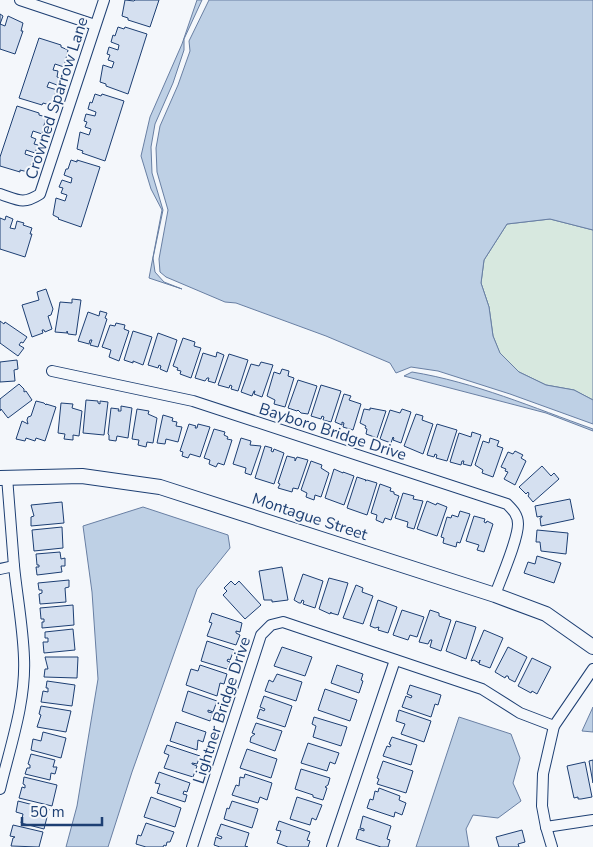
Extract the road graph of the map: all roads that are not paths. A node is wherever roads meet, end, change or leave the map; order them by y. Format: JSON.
{"nodes":[{"id":1,"x":20,"y":0,"type":"edge"},
{"id":2,"x":104,"y":0,"type":"edge"},
{"id":3,"x":95,"y":25,"type":"junction"},
{"id":4,"x":0,"y":194,"type":"edge"},
{"id":5,"x":52,"y":371,"type":"dead end"},
{"id":6,"x":4,"y":478,"type":"edge"},
{"id":7,"x":14,"y":566,"type":"junction"},
{"id":8,"x":0,"y":569,"type":"edge"},
{"id":9,"x":496,"y":595,"type":"junction"},
{"id":10,"x":593,"y":647,"type":"edge"},
{"id":11,"x":395,"y":660,"type":"junction"},
{"id":12,"x":593,"y":669,"type":"edge"},
{"id":13,"x":554,"y":726,"type":"junction"},
{"id":14,"x":0,"y":790,"type":"edge"},
{"id":15,"x":593,"y":820,"type":"edge"},
{"id":16,"x":546,"y":826,"type":"junction"},
{"id":17,"x":192,"y":847,"type":"edge"},
{"id":18,"x":332,"y":847,"type":"edge"},
{"id":19,"x":552,"y":847,"type":"edge"}],
"edges":[{"from":1,"to":3,"type":"street"},
{"from":2,"to":3,"type":"street","name":"Crowned Sparrow Lane"},
{"from":3,"to":4,"type":"street","name":"Crowned Sparrow Lane"},
{"from":5,"to":9,"type":"street","name":"Bayboro Bridge Drive"},
{"from":6,"to":7,"type":"street"},
{"from":6,"to":9,"type":"street","name":"Montague Street"},
{"from":7,"to":8,"type":"street"},
{"from":7,"to":14,"type":"street"},
{"from":9,"to":10,"type":"street","name":"Montague Street"},
{"from":11,"to":13,"type":"street","name":"Lightner Bridge Drive"},
{"from":11,"to":17,"type":"street","name":"Lightner Bridge Drive"},
{"from":11,"to":18,"type":"street"},
{"from":12,"to":13,"type":"street"},
{"from":13,"to":16,"type":"street"},
{"from":15,"to":16,"type":"street"},
{"from":16,"to":19,"type":"street"}]}
